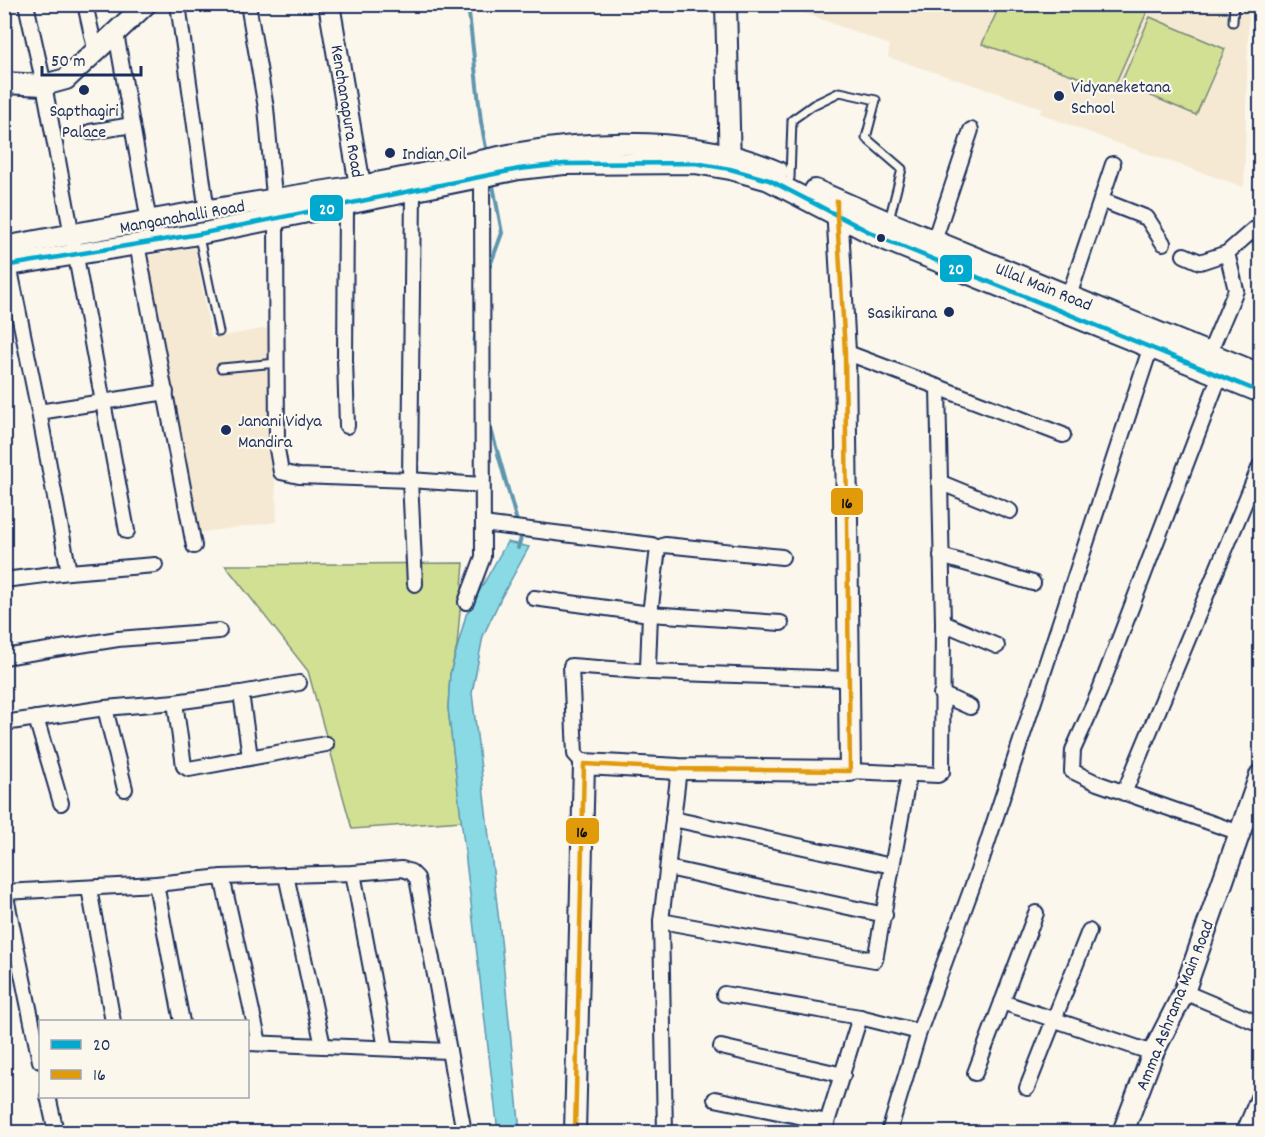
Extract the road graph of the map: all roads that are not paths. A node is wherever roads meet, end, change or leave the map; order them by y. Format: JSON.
{"nodes":[{"id":1,"x":26,"y":4,"type":"edge"},
{"id":2,"x":85,"y":4,"type":"edge"},
{"id":3,"x":146,"y":4,"type":"edge"},
{"id":4,"x":178,"y":4,"type":"edge"},
{"id":5,"x":248,"y":4,"type":"edge"},
{"id":6,"x":329,"y":4,"type":"edge"},
{"id":7,"x":726,"y":4,"type":"edge"},
{"id":8,"x":1234,"y":4,"type":"edge"},
{"id":9,"x":1233,"y":22,"type":"dead end"},
{"id":10,"x":116,"y":33,"type":"junction"},
{"id":11,"x":96,"y":53,"type":"junction"},
{"id":12,"x":4,"y":83,"type":"edge"},
{"id":13,"x":44,"y":85,"type":"junction"},
{"id":14,"x":132,"y":125,"type":"junction"},
{"id":15,"x":971,"y":130,"type":"dead end"},
{"id":16,"x":90,"y":132,"type":"dead end"},
{"id":17,"x":517,"y":162,"type":"joint"},
{"id":18,"x":729,"y":162,"type":"junction"},
{"id":19,"x":1113,"y":164,"type":"dead end"},
{"id":20,"x":481,"y":169,"type":"junction"},
{"id":21,"x":790,"y":178,"type":"junction"},
{"id":22,"x":413,"y":191,"type":"junction"},
{"id":23,"x":356,"y":198,"type":"junction"},
{"id":24,"x":1101,"y":200,"type":"junction"},
{"id":25,"x":276,"y":209,"type":"junction"},
{"id":26,"x":837,"y":209,"type":"junction"},
{"id":27,"x":207,"y":212,"type":"junction"},
{"id":28,"x":149,"y":222,"type":"junction"},
{"id":29,"x":888,"y":222,"type":"junction"},
{"id":30,"x":1260,"y":228,"type":"edge"},
{"id":31,"x":72,"y":234,"type":"junction"},
{"id":32,"x":199,"y":234,"type":"junction"},
{"id":33,"x":934,"y":241,"type":"junction"},
{"id":34,"x":1163,"y":243,"type":"dead end"},
{"id":35,"x":137,"y":244,"type":"junction"},
{"id":36,"x":76,"y":254,"type":"junction"},
{"id":37,"x":1227,"y":254,"type":"junction"},
{"id":38,"x":1184,"y":255,"type":"dead end"},
{"id":39,"x":6,"y":259,"type":"edge"},
{"id":40,"x":1069,"y":296,"type":"junction"},
{"id":41,"x":219,"y":332,"type":"dead end"},
{"id":42,"x":1153,"y":340,"type":"junction"},
{"id":43,"x":845,"y":352,"type":"junction"},
{"id":44,"x":1209,"y":354,"type":"junction"},
{"id":45,"x":277,"y":363,"type":"junction"},
{"id":46,"x":221,"y":368,"type":"dead end"},
{"id":47,"x":1260,"y":374,"type":"edge"},
{"id":48,"x":1220,"y":375,"type":"junction"},
{"id":49,"x":939,"y":387,"type":"junction"},
{"id":50,"x":166,"y":392,"type":"junction"},
{"id":51,"x":1260,"y":392,"type":"edge"},
{"id":52,"x":103,"y":403,"type":"junction"},
{"id":53,"x":39,"y":412,"type":"junction"},
{"id":54,"x":346,"y":426,"type":"dead end"},
{"id":55,"x":1063,"y":435,"type":"dead end"},
{"id":56,"x":1260,"y":466,"type":"edge"},
{"id":57,"x":410,"y":480,"type":"junction"},
{"id":58,"x":939,"y":482,"type":"junction"},
{"id":59,"x":482,"y":485,"type":"junction"},
{"id":60,"x":1011,"y":511,"type":"dead end"},
{"id":61,"x":483,"y":524,"type":"junction"},
{"id":62,"x":127,"y":531,"type":"dead end"},
{"id":63,"x":194,"y":546,"type":"dead end"},
{"id":64,"x":658,"y":548,"type":"junction"},
{"id":65,"x":941,"y":555,"type":"junction"},
{"id":66,"x":782,"y":556,"type":"dead end"},
{"id":67,"x":155,"y":565,"type":"dead end"},
{"id":68,"x":69,"y":572,"type":"junction"},
{"id":69,"x":4,"y":580,"type":"edge"},
{"id":70,"x":1033,"y":583,"type":"dead end"},
{"id":71,"x":415,"y":584,"type":"dead end"},
{"id":72,"x":534,"y":598,"type":"dead end"},
{"id":73,"x":466,"y":602,"type":"dead end"},
{"id":74,"x":650,"y":614,"type":"junction"},
{"id":75,"x":781,"y":623,"type":"dead end"},
{"id":76,"x":943,"y":623,"type":"junction"},
{"id":77,"x":219,"y":631,"type":"dead end"},
{"id":78,"x":997,"y":646,"type":"dead end"},
{"id":79,"x":4,"y":657,"type":"edge"},
{"id":80,"x":652,"y":672,"type":"junction"},
{"id":81,"x":849,"y":679,"type":"junction"},
{"id":82,"x":299,"y":683,"type":"dead end"},
{"id":83,"x":241,"y":693,"type":"junction"},
{"id":84,"x":941,"y":694,"type":"junction"},
{"id":85,"x":175,"y":702,"type":"junction"},
{"id":86,"x":970,"y":707,"type":"dead end"},
{"id":87,"x":105,"y":708,"type":"junction"},
{"id":88,"x":36,"y":718,"type":"junction"},
{"id":89,"x":4,"y":723,"type":"edge"},
{"id":90,"x":326,"y":744,"type":"dead end"},
{"id":91,"x":250,"y":757,"type":"junction"},
{"id":92,"x":584,"y":764,"type":"junction"},
{"id":93,"x":679,"y":769,"type":"junction"},
{"id":94,"x":850,"y":771,"type":"junction"},
{"id":95,"x":909,"y":774,"type":"junction"},
{"id":96,"x":1260,"y":775,"type":"edge"},
{"id":97,"x":125,"y":789,"type":"dead end"},
{"id":98,"x":1124,"y":793,"type":"junction"},
{"id":99,"x":61,"y":803,"type":"dead end"},
{"id":100,"x":673,"y":819,"type":"junction"},
{"id":101,"x":1240,"y":833,"type":"junction"},
{"id":102,"x":892,"y":866,"type":"junction"},
{"id":103,"x":668,"y":868,"type":"junction"},
{"id":104,"x":353,"y":873,"type":"junction"},
{"id":105,"x":286,"y":875,"type":"junction"},
{"id":106,"x":222,"y":877,"type":"junction"},
{"id":107,"x":156,"y":884,"type":"junction"},
{"id":108,"x":90,"y":888,"type":"junction"},
{"id":109,"x":5,"y":892,"type":"edge"},
{"id":110,"x":1036,"y":913,"type":"dead end"},
{"id":111,"x":885,"y":915,"type":"junction"},
{"id":112,"x":662,"y":921,"type":"junction"},
{"id":113,"x":1089,"y":931,"type":"dead end"},
{"id":114,"x":1184,"y":992,"type":"junction"},
{"id":115,"x":724,"y":994,"type":"dead end"},
{"id":116,"x":1002,"y":1002,"type":"junction"},
{"id":117,"x":860,"y":1017,"type":"junction"},
{"id":118,"x":113,"y":1020,"type":"edge"},
{"id":119,"x":182,"y":1020,"type":"edge"},
{"id":120,"x":249,"y":1020,"type":"edge"},
{"id":121,"x":1055,"y":1020,"type":"junction"},
{"id":122,"x":249,"y":1022,"type":"edge"},
{"id":123,"x":1260,"y":1024,"type":"edge"},
{"id":124,"x":919,"y":1032,"type":"junction"},
{"id":125,"x":253,"y":1043,"type":"edge"},
{"id":126,"x":39,"y":1046,"type":"edge"},
{"id":127,"x":323,"y":1046,"type":"junction"},
{"id":128,"x":721,"y":1047,"type":"dead end"},
{"id":129,"x":386,"y":1048,"type":"junction"},
{"id":130,"x":449,"y":1051,"type":"junction"},
{"id":131,"x":1153,"y":1053,"type":"junction"},
{"id":132,"x":975,"y":1073,"type":"dead end"},
{"id":133,"x":843,"y":1075,"type":"junction"},
{"id":134,"x":1028,"y":1088,"type":"dead end"},
{"id":135,"x":1260,"y":1093,"type":"edge"},
{"id":136,"x":48,"y":1098,"type":"edge"},
{"id":137,"x":715,"y":1099,"type":"dead end"},
{"id":138,"x":825,"y":1127,"type":"edge"},
{"id":139,"x":56,"y":1132,"type":"edge"},
{"id":140,"x":464,"y":1132,"type":"edge"},
{"id":141,"x":575,"y":1132,"type":"edge"},
{"id":142,"x":665,"y":1132,"type":"edge"},
{"id":143,"x":889,"y":1132,"type":"edge"},
{"id":144,"x":1123,"y":1132,"type":"edge"},
{"id":145,"x":1244,"y":1132,"type":"edge"}],
"edges":[{"from":1,"to":13,"type":"street"},
{"from":2,"to":11,"type":"street"},
{"from":3,"to":10,"type":"main road"},
{"from":4,"to":27,"type":"street"},
{"from":5,"to":25,"type":"street"},
{"from":6,"to":23,"type":"main road","name":"Kenchanapura Road"},
{"from":7,"to":18,"type":"main road"},
{"from":8,"to":9,"type":"lane"},
{"from":10,"to":11,"type":"main road"},
{"from":10,"to":14,"type":"street"},
{"from":11,"to":13,"type":"main road"},
{"from":12,"to":13,"type":"main road"},
{"from":13,"to":31,"type":"street"},
{"from":14,"to":16,"type":"street"},
{"from":14,"to":28,"type":"street"},
{"from":15,"to":33,"type":"street"},
{"from":17,"to":18,"type":"main road","name":"Ullal Main Road"},
{"from":17,"to":20,"type":"main road","name":"Kenchanapura Road"},
{"from":18,"to":21,"type":"main road","name":"Ullal Main Road"},
{"from":18,"to":26,"type":"main road","name":"Ullal Main Road"},
{"from":19,"to":24,"type":"street"},
{"from":20,"to":22,"type":"main road","name":"Kenchanapura Road"},
{"from":20,"to":23,"type":"main road"},
{"from":20,"to":59,"type":"street"},
{"from":21,"to":26,"type":"main road","name":"Ullal Main Road"},
{"from":21,"to":29,"type":"lane"},
{"from":22,"to":23,"type":"main road","name":"Kenchanapura Road"},
{"from":22,"to":57,"type":"street"},
{"from":23,"to":25,"type":"main road","name":"Manganahalli Road"},
{"from":23,"to":54,"type":"street"},
{"from":24,"to":34,"type":"street"},
{"from":24,"to":40,"type":"street"},
{"from":25,"to":27,"type":"main road","name":"Manganahalli Road"},
{"from":25,"to":32,"type":"main road","name":"Manganahalli Road"},
{"from":25,"to":45,"type":"street"},
{"from":26,"to":29,"type":"main road","name":"Ullal Main Road"},
{"from":26,"to":42,"type":"main road","name":"Ullal Main Road"},
{"from":26,"to":43,"type":"main road"},
{"from":27,"to":28,"type":"main road","name":"Manganahalli Road"},
{"from":28,"to":31,"type":"main road","name":"Manganahalli Road"},
{"from":29,"to":33,"type":"main road","name":"Ullal Main Road"},
{"from":30,"to":37,"type":"street"},
{"from":31,"to":36,"type":"street"},
{"from":31,"to":39,"type":"main road","name":"Manganahalli Road"},
{"from":32,"to":35,"type":"main road","name":"Manganahalli Road"},
{"from":32,"to":41,"type":"lane"},
{"from":33,"to":40,"type":"main road","name":"Ullal Main Road"},
{"from":35,"to":36,"type":"main road","name":"Manganahalli Road"},
{"from":35,"to":50,"type":"street"},
{"from":36,"to":39,"type":"main road","name":"Manganahalli Road"},
{"from":36,"to":52,"type":"street"},
{"from":37,"to":38,"type":"street"},
{"from":37,"to":44,"type":"street"},
{"from":39,"to":53,"type":"street"},
{"from":40,"to":42,"type":"main road","name":"Ullal Main Road"},
{"from":42,"to":44,"type":"main road","name":"Ullal Main Road"},
{"from":42,"to":48,"type":"main road","name":"Ullal Main Road"},
{"from":42,"to":124,"type":"street"},
{"from":43,"to":49,"type":"street"},
{"from":43,"to":81,"type":"main road"},
{"from":44,"to":47,"type":"main road","name":"Ullal Main Road"},
{"from":45,"to":46,"type":"lane"},
{"from":45,"to":57,"type":"street"},
{"from":48,"to":51,"type":"main road","name":"Ullal Main Road"},
{"from":48,"to":98,"type":"street"},
{"from":49,"to":55,"type":"street"},
{"from":49,"to":58,"type":"street"},
{"from":50,"to":52,"type":"street"},
{"from":50,"to":63,"type":"street"},
{"from":52,"to":53,"type":"street"},
{"from":52,"to":62,"type":"street"},
{"from":53,"to":68,"type":"street"},
{"from":56,"to":98,"type":"street"},
{"from":57,"to":59,"type":"street"},
{"from":57,"to":71,"type":"street"},
{"from":58,"to":60,"type":"street"},
{"from":58,"to":65,"type":"street"},
{"from":59,"to":61,"type":"street"},
{"from":61,"to":64,"type":"street"},
{"from":61,"to":73,"type":"street"},
{"from":64,"to":66,"type":"street"},
{"from":64,"to":74,"type":"street"},
{"from":65,"to":70,"type":"street"},
{"from":65,"to":76,"type":"street"},
{"from":67,"to":68,"type":"street"},
{"from":68,"to":69,"type":"street"},
{"from":72,"to":74,"type":"street"},
{"from":74,"to":75,"type":"street"},
{"from":74,"to":80,"type":"street"},
{"from":76,"to":78,"type":"street"},
{"from":76,"to":84,"type":"street"},
{"from":77,"to":79,"type":"street"},
{"from":80,"to":81,"type":"street"},
{"from":80,"to":92,"type":"street"},
{"from":81,"to":94,"type":"main road"},
{"from":82,"to":83,"type":"street"},
{"from":83,"to":85,"type":"street"},
{"from":83,"to":91,"type":"street"},
{"from":84,"to":86,"type":"street"},
{"from":84,"to":95,"type":"street"},
{"from":85,"to":87,"type":"street"},
{"from":85,"to":91,"type":"street"},
{"from":87,"to":88,"type":"street"},
{"from":87,"to":97,"type":"street"},
{"from":88,"to":89,"type":"street"},
{"from":88,"to":99,"type":"street"},
{"from":90,"to":91,"type":"street"},
{"from":92,"to":93,"type":"main road"},
{"from":92,"to":141,"type":"main road"},
{"from":93,"to":94,"type":"main road"},
{"from":93,"to":100,"type":"street"},
{"from":94,"to":95,"type":"street"},
{"from":95,"to":102,"type":"street"},
{"from":96,"to":101,"type":"main road","name":"Amma Ashrama Main Road"},
{"from":98,"to":101,"type":"street"},
{"from":100,"to":102,"type":"street"},
{"from":100,"to":103,"type":"street"},
{"from":101,"to":114,"type":"main road","name":"Amma Ashrama Main Road"},
{"from":102,"to":111,"type":"street"},
{"from":103,"to":111,"type":"street"},
{"from":103,"to":112,"type":"street"},
{"from":104,"to":105,"type":"street"},
{"from":104,"to":129,"type":"street"},
{"from":104,"to":130,"type":"street"},
{"from":105,"to":106,"type":"street"},
{"from":105,"to":127,"type":"street"},
{"from":106,"to":107,"type":"street"},
{"from":106,"to":120,"type":"street"},
{"from":107,"to":108,"type":"street"},
{"from":107,"to":119,"type":"street"},
{"from":108,"to":109,"type":"street"},
{"from":108,"to":118,"type":"street"},
{"from":109,"to":126,"type":"street"},
{"from":110,"to":116,"type":"street"},
{"from":111,"to":112,"type":"street"},
{"from":112,"to":142,"type":"street"},
{"from":113,"to":121,"type":"street"},
{"from":114,"to":123,"type":"street"},
{"from":114,"to":131,"type":"main road","name":"Amma Ashrama Main Road"},
{"from":115,"to":117,"type":"street"},
{"from":116,"to":121,"type":"street"},
{"from":116,"to":132,"type":"street"},
{"from":117,"to":124,"type":"street"},
{"from":117,"to":133,"type":"street"},
{"from":121,"to":131,"type":"street"},
{"from":121,"to":134,"type":"street"},
{"from":122,"to":125,"type":"street"},
{"from":124,"to":143,"type":"street"},
{"from":125,"to":127,"type":"street"},
{"from":127,"to":129,"type":"street"},
{"from":128,"to":133,"type":"street"},
{"from":129,"to":130,"type":"street"},
{"from":130,"to":140,"type":"street"},
{"from":131,"to":144,"type":"main road","name":"Amma Ashrama Main Road"},
{"from":133,"to":138,"type":"street"},
{"from":135,"to":145,"type":"street"},
{"from":136,"to":139,"type":"street"},
{"from":137,"to":138,"type":"street"}]}
